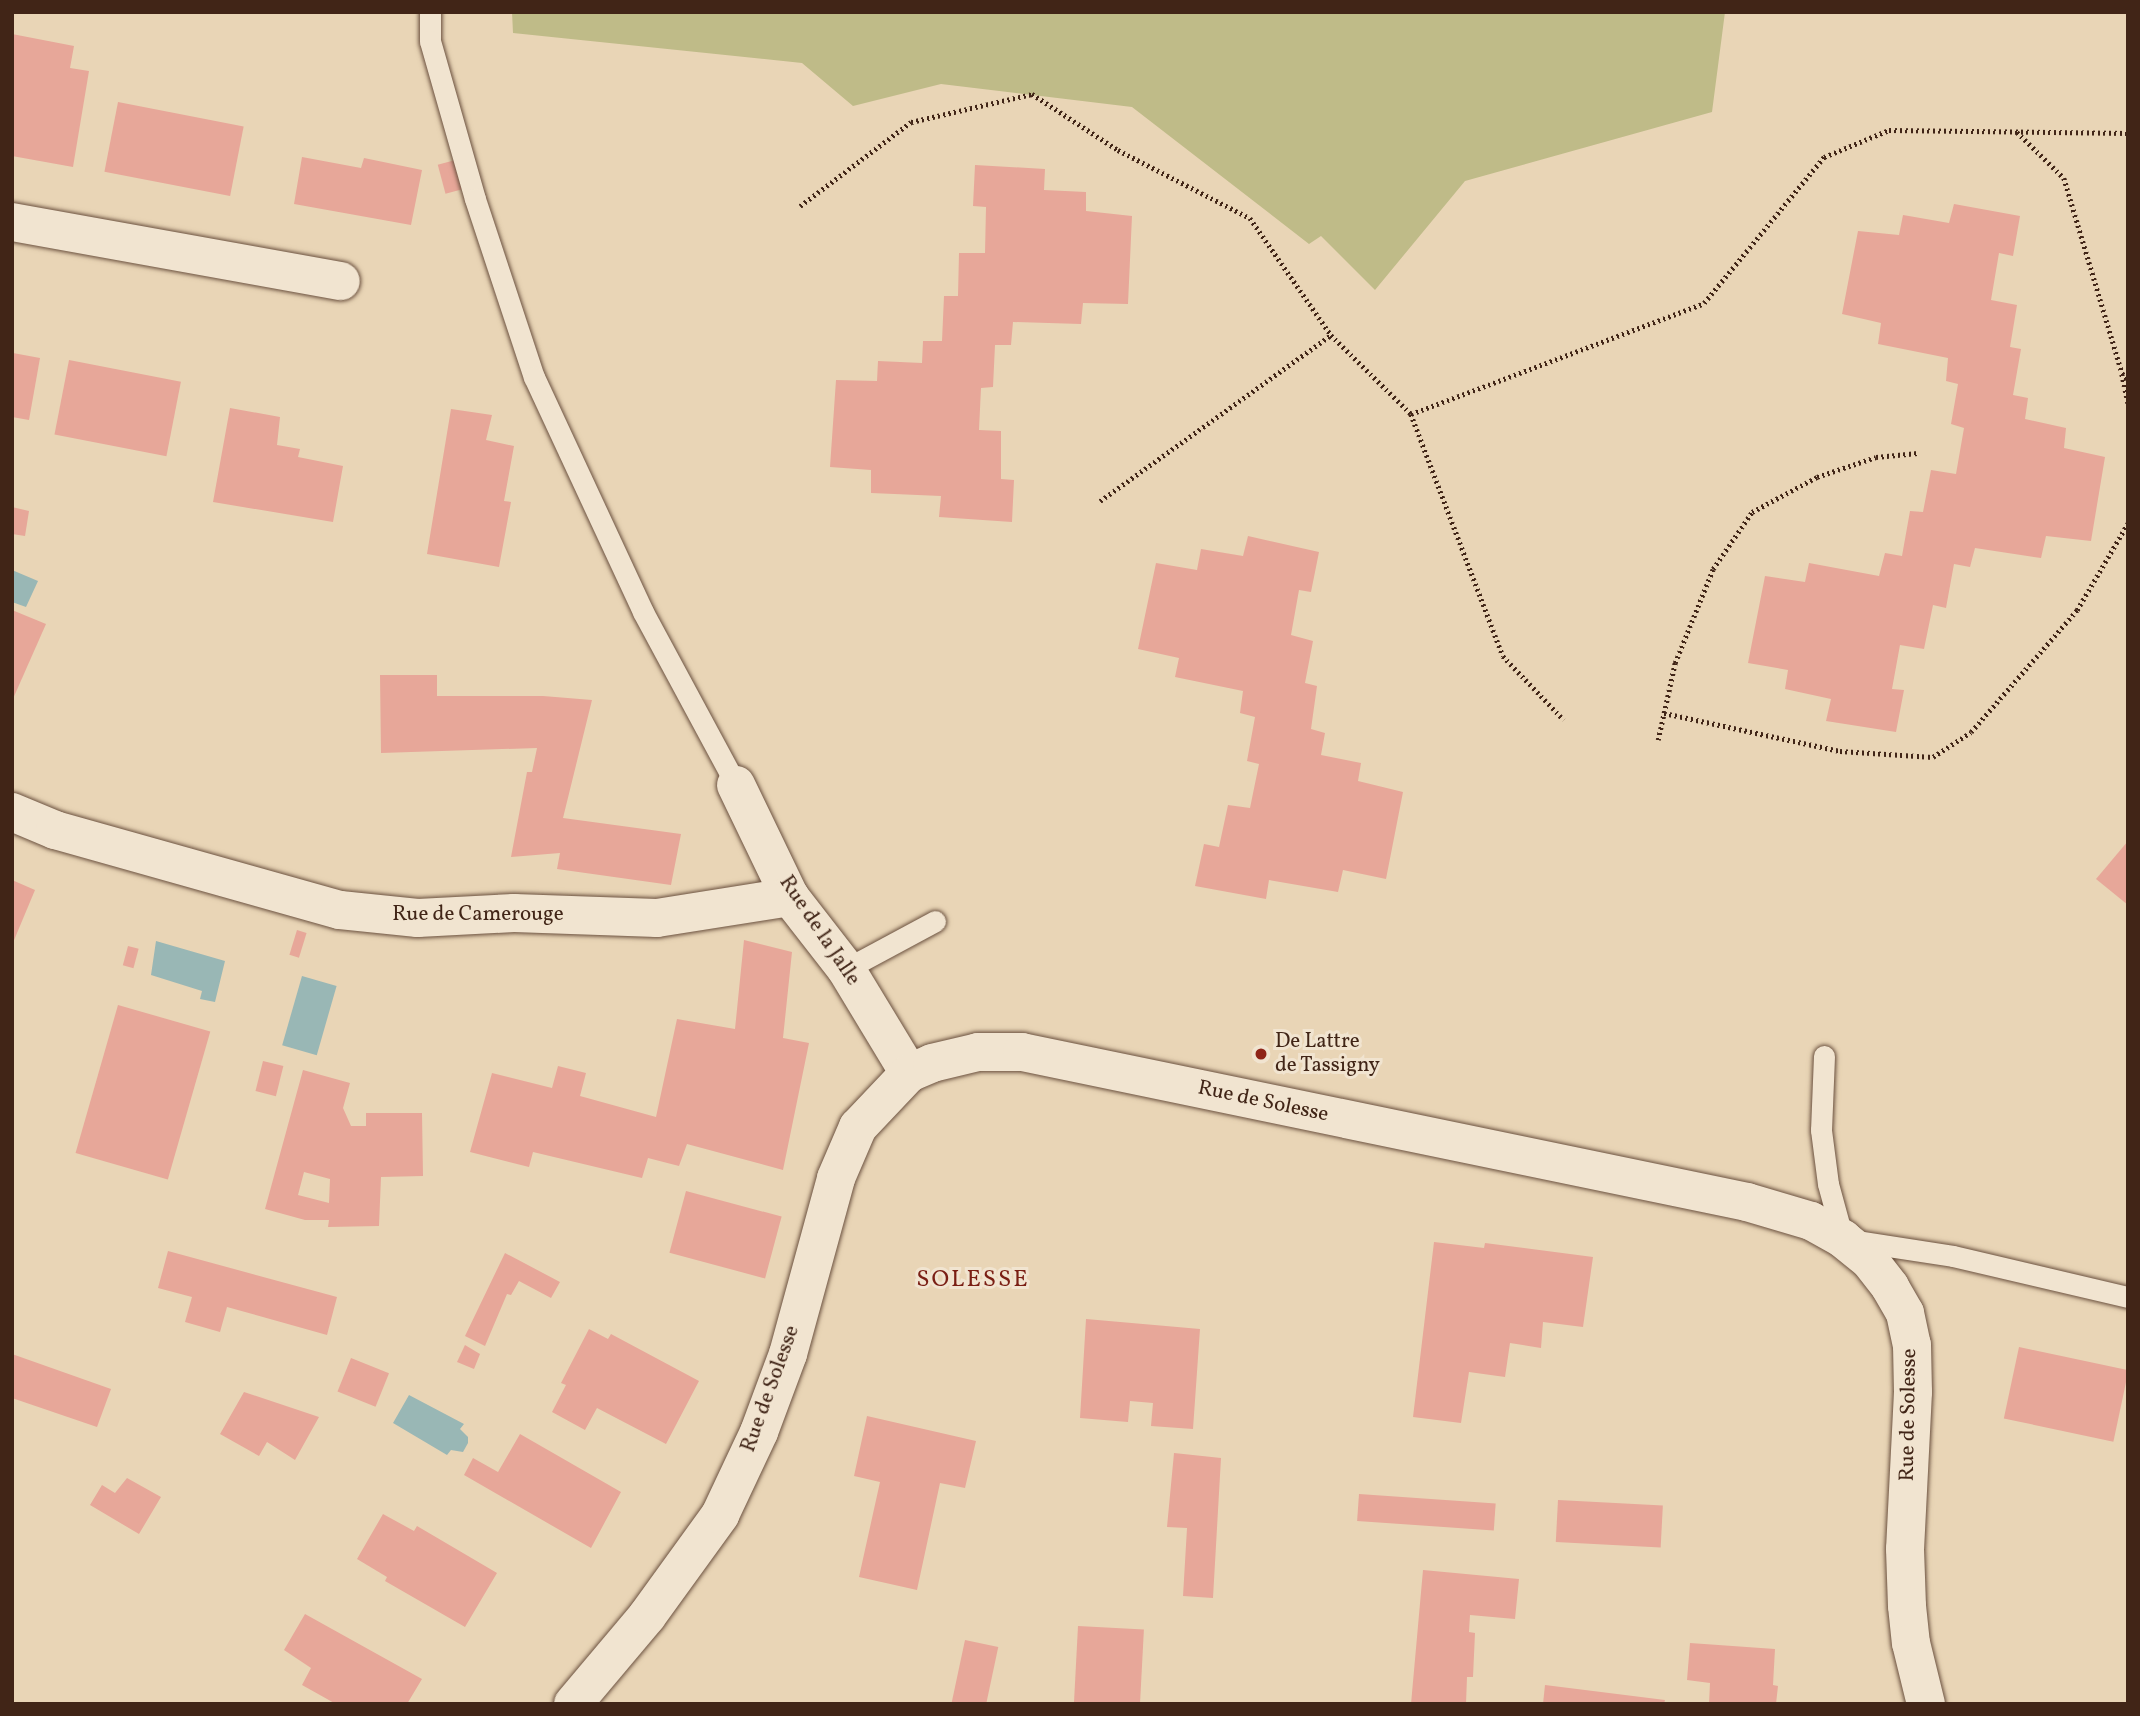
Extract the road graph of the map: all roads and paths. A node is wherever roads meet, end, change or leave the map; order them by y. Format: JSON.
{"nodes":[{"id":1,"x":430,"y":12,"type":"edge"},
{"id":2,"x":2016,"y":132,"type":"junction"},
{"id":3,"x":2128,"y":133,"type":"edge"},
{"id":4,"x":800,"y":206,"type":"dead end"},
{"id":5,"x":12,"y":222,"type":"edge"},
{"id":6,"x":341,"y":281,"type":"dead end"},
{"id":7,"x":1331,"y":335,"type":"junction"},
{"id":8,"x":2122,"y":373,"type":"junction"},
{"id":9,"x":2128,"y":380,"type":"edge"},
{"id":10,"x":2128,"y":403,"type":"edge"},
{"id":11,"x":1411,"y":414,"type":"junction"},
{"id":12,"x":1918,"y":453,"type":"dead end"},
{"id":13,"x":1100,"y":501,"type":"dead end"},
{"id":14,"x":2128,"y":523,"type":"edge"},
{"id":15,"x":1664,"y":713,"type":"junction"},
{"id":16,"x":1564,"y":720,"type":"dead end"},
{"id":17,"x":1658,"y":740,"type":"dead end"},
{"id":18,"x":736,"y":785,"type":"joint"},
{"id":19,"x":12,"y":812,"type":"edge"},
{"id":20,"x":790,"y":897,"type":"junction"},
{"id":21,"x":934,"y":920,"type":"dead end"},
{"id":22,"x":846,"y":969,"type":"junction"},
{"id":23,"x":1824,"y":1056,"type":"dead end"},
{"id":24,"x":909,"y":1073,"type":"junction"},
{"id":25,"x":1843,"y":1239,"type":"junction"},
{"id":26,"x":2128,"y":1297,"type":"edge"},
{"id":27,"x":573,"y":1704,"type":"edge"},
{"id":28,"x":1926,"y":1704,"type":"edge"}],
"edges":[{"from":1,"to":18,"type":"lane"},
{"from":2,"to":3,"type":"path"},
{"from":2,"to":8,"type":"path"},
{"from":2,"to":11,"type":"path"},
{"from":4,"to":7,"type":"path"},
{"from":5,"to":6,"type":"street"},
{"from":7,"to":11,"type":"path"},
{"from":7,"to":13,"type":"path"},
{"from":8,"to":9,"type":"path"},
{"from":8,"to":10,"type":"path"},
{"from":11,"to":16,"type":"path"},
{"from":12,"to":15,"type":"path"},
{"from":14,"to":15,"type":"path"},
{"from":15,"to":17,"type":"path"},
{"from":18,"to":20,"type":"street","name":"Rue de la Jalle"},
{"from":19,"to":20,"type":"street","name":"Rue de Camerouge"},
{"from":20,"to":22,"type":"street","name":"Rue de la Jalle"},
{"from":21,"to":22,"type":"lane"},
{"from":22,"to":24,"type":"street","name":"Rue de la Jalle"},
{"from":23,"to":25,"type":"lane"},
{"from":24,"to":25,"type":"street","name":"Rue de Solesse"},
{"from":24,"to":27,"type":"street","name":"Rue de Solesse"},
{"from":25,"to":26,"type":"lane"},
{"from":25,"to":28,"type":"street","name":"Rue de Solesse"}]}
